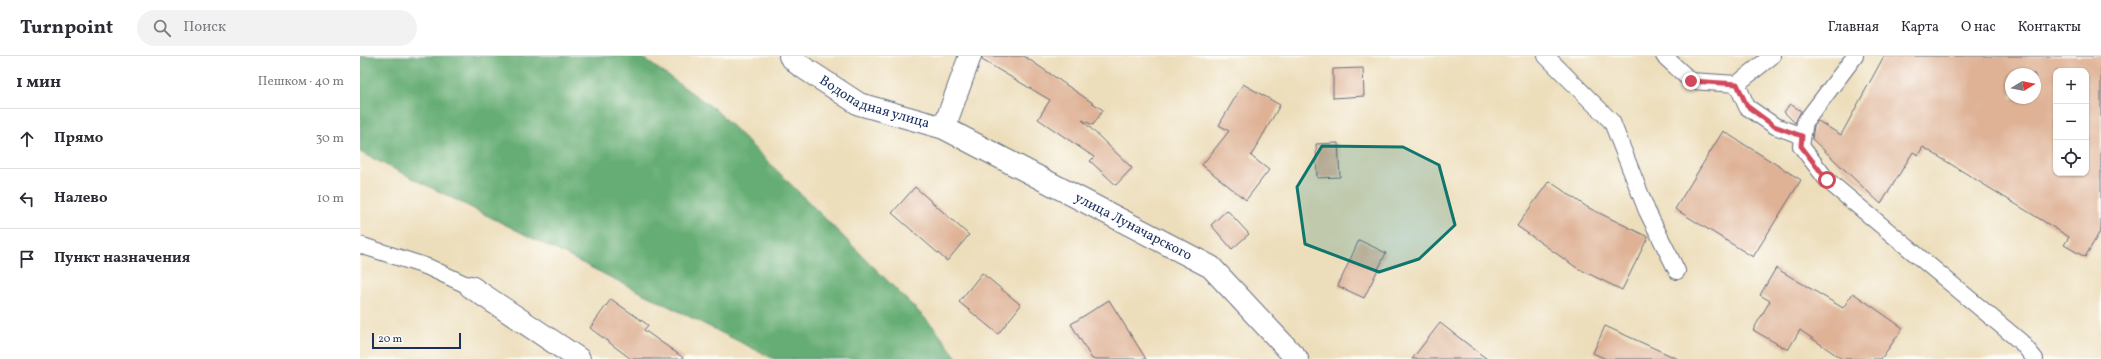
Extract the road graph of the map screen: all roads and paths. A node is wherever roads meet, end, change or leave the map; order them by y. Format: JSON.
{"nodes":[{"id":1,"x":790,"y":56,"type":"edge"},
{"id":2,"x":970,"y":56,"type":"edge"},
{"id":3,"x":1546,"y":56,"type":"edge"},
{"id":4,"x":1664,"y":56,"type":"edge"},
{"id":5,"x":1772,"y":56,"type":"edge"},
{"id":6,"x":1855,"y":56,"type":"edge"},
{"id":7,"x":1737,"y":84,"type":"junction"},
{"id":8,"x":944,"y":128,"type":"junction"},
{"id":9,"x":1802,"y":136,"type":"junction"},
{"id":10,"x":360,"y":245,"type":"edge"},
{"id":11,"x":1677,"y":271,"type":"dead end"},
{"id":12,"x":471,"y":287,"type":"joint"},
{"id":13,"x":579,"y":359,"type":"edge"},
{"id":14,"x":1296,"y":359,"type":"edge"},
{"id":15,"x":2035,"y":359,"type":"edge"}],
"edges":[{"from":1,"to":8,"type":"street","name":"Водопадная улица"},
{"from":2,"to":8,"type":"street"},
{"from":3,"to":11,"type":"lane"},
{"from":4,"to":7,"type":"lane"},
{"from":5,"to":7,"type":"lane"},
{"from":6,"to":9,"type":"lane"},
{"from":7,"to":9,"type":"lane"},
{"from":8,"to":14,"type":"street","name":"улица Луначарского"},
{"from":9,"to":15,"type":"lane"},
{"from":10,"to":12,"type":"lane"},
{"from":12,"to":13,"type":"street"}]}
